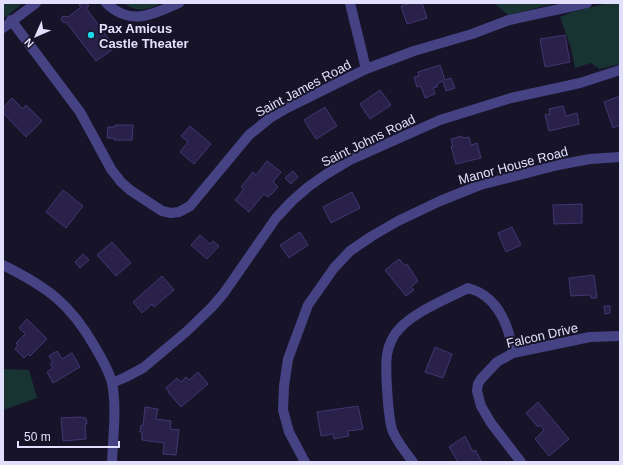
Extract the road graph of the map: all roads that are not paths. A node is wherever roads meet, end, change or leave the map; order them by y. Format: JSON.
{"nodes":[{"id":1,"x":36,"y":3,"type":"edge"},
{"id":2,"x":106,"y":3,"type":"edge"},
{"id":3,"x":179,"y":3,"type":"edge"},
{"id":4,"x":350,"y":3,"type":"edge"},
{"id":5,"x":587,"y":3,"type":"edge"},
{"id":6,"x":11,"y":20,"type":"junction"},
{"id":7,"x":3,"y":28,"type":"edge"},
{"id":8,"x":366,"y":69,"type":"junction"},
{"id":9,"x":620,"y":70,"type":"edge"},
{"id":10,"x":620,"y":157,"type":"edge"},
{"id":11,"x":3,"y":265,"type":"edge"},
{"id":12,"x":620,"y":336,"type":"edge"},
{"id":13,"x":514,"y":353,"type":"junction"},
{"id":14,"x":112,"y":383,"type":"junction"},
{"id":15,"x":112,"y":462,"type":"edge"},
{"id":16,"x":305,"y":462,"type":"edge"},
{"id":17,"x":413,"y":462,"type":"edge"},
{"id":18,"x":520,"y":462,"type":"edge"}],
"edges":[{"from":1,"to":6,"type":"street"},
{"from":2,"to":3,"type":"street"},
{"from":4,"to":8,"type":"street"},
{"from":5,"to":8,"type":"street","name":"Saint James Road"},
{"from":6,"to":7,"type":"street"},
{"from":6,"to":8,"type":"street","name":"Saint James Road"},
{"from":9,"to":14,"type":"street","name":"Saint Johns Road"},
{"from":10,"to":16,"type":"street","name":"Manor House Road"},
{"from":11,"to":14,"type":"street"},
{"from":12,"to":13,"type":"street","name":"Falcon Drive"},
{"from":13,"to":17,"type":"street"},
{"from":13,"to":18,"type":"street","name":"Falcon Drive"},
{"from":14,"to":15,"type":"street"}]}
